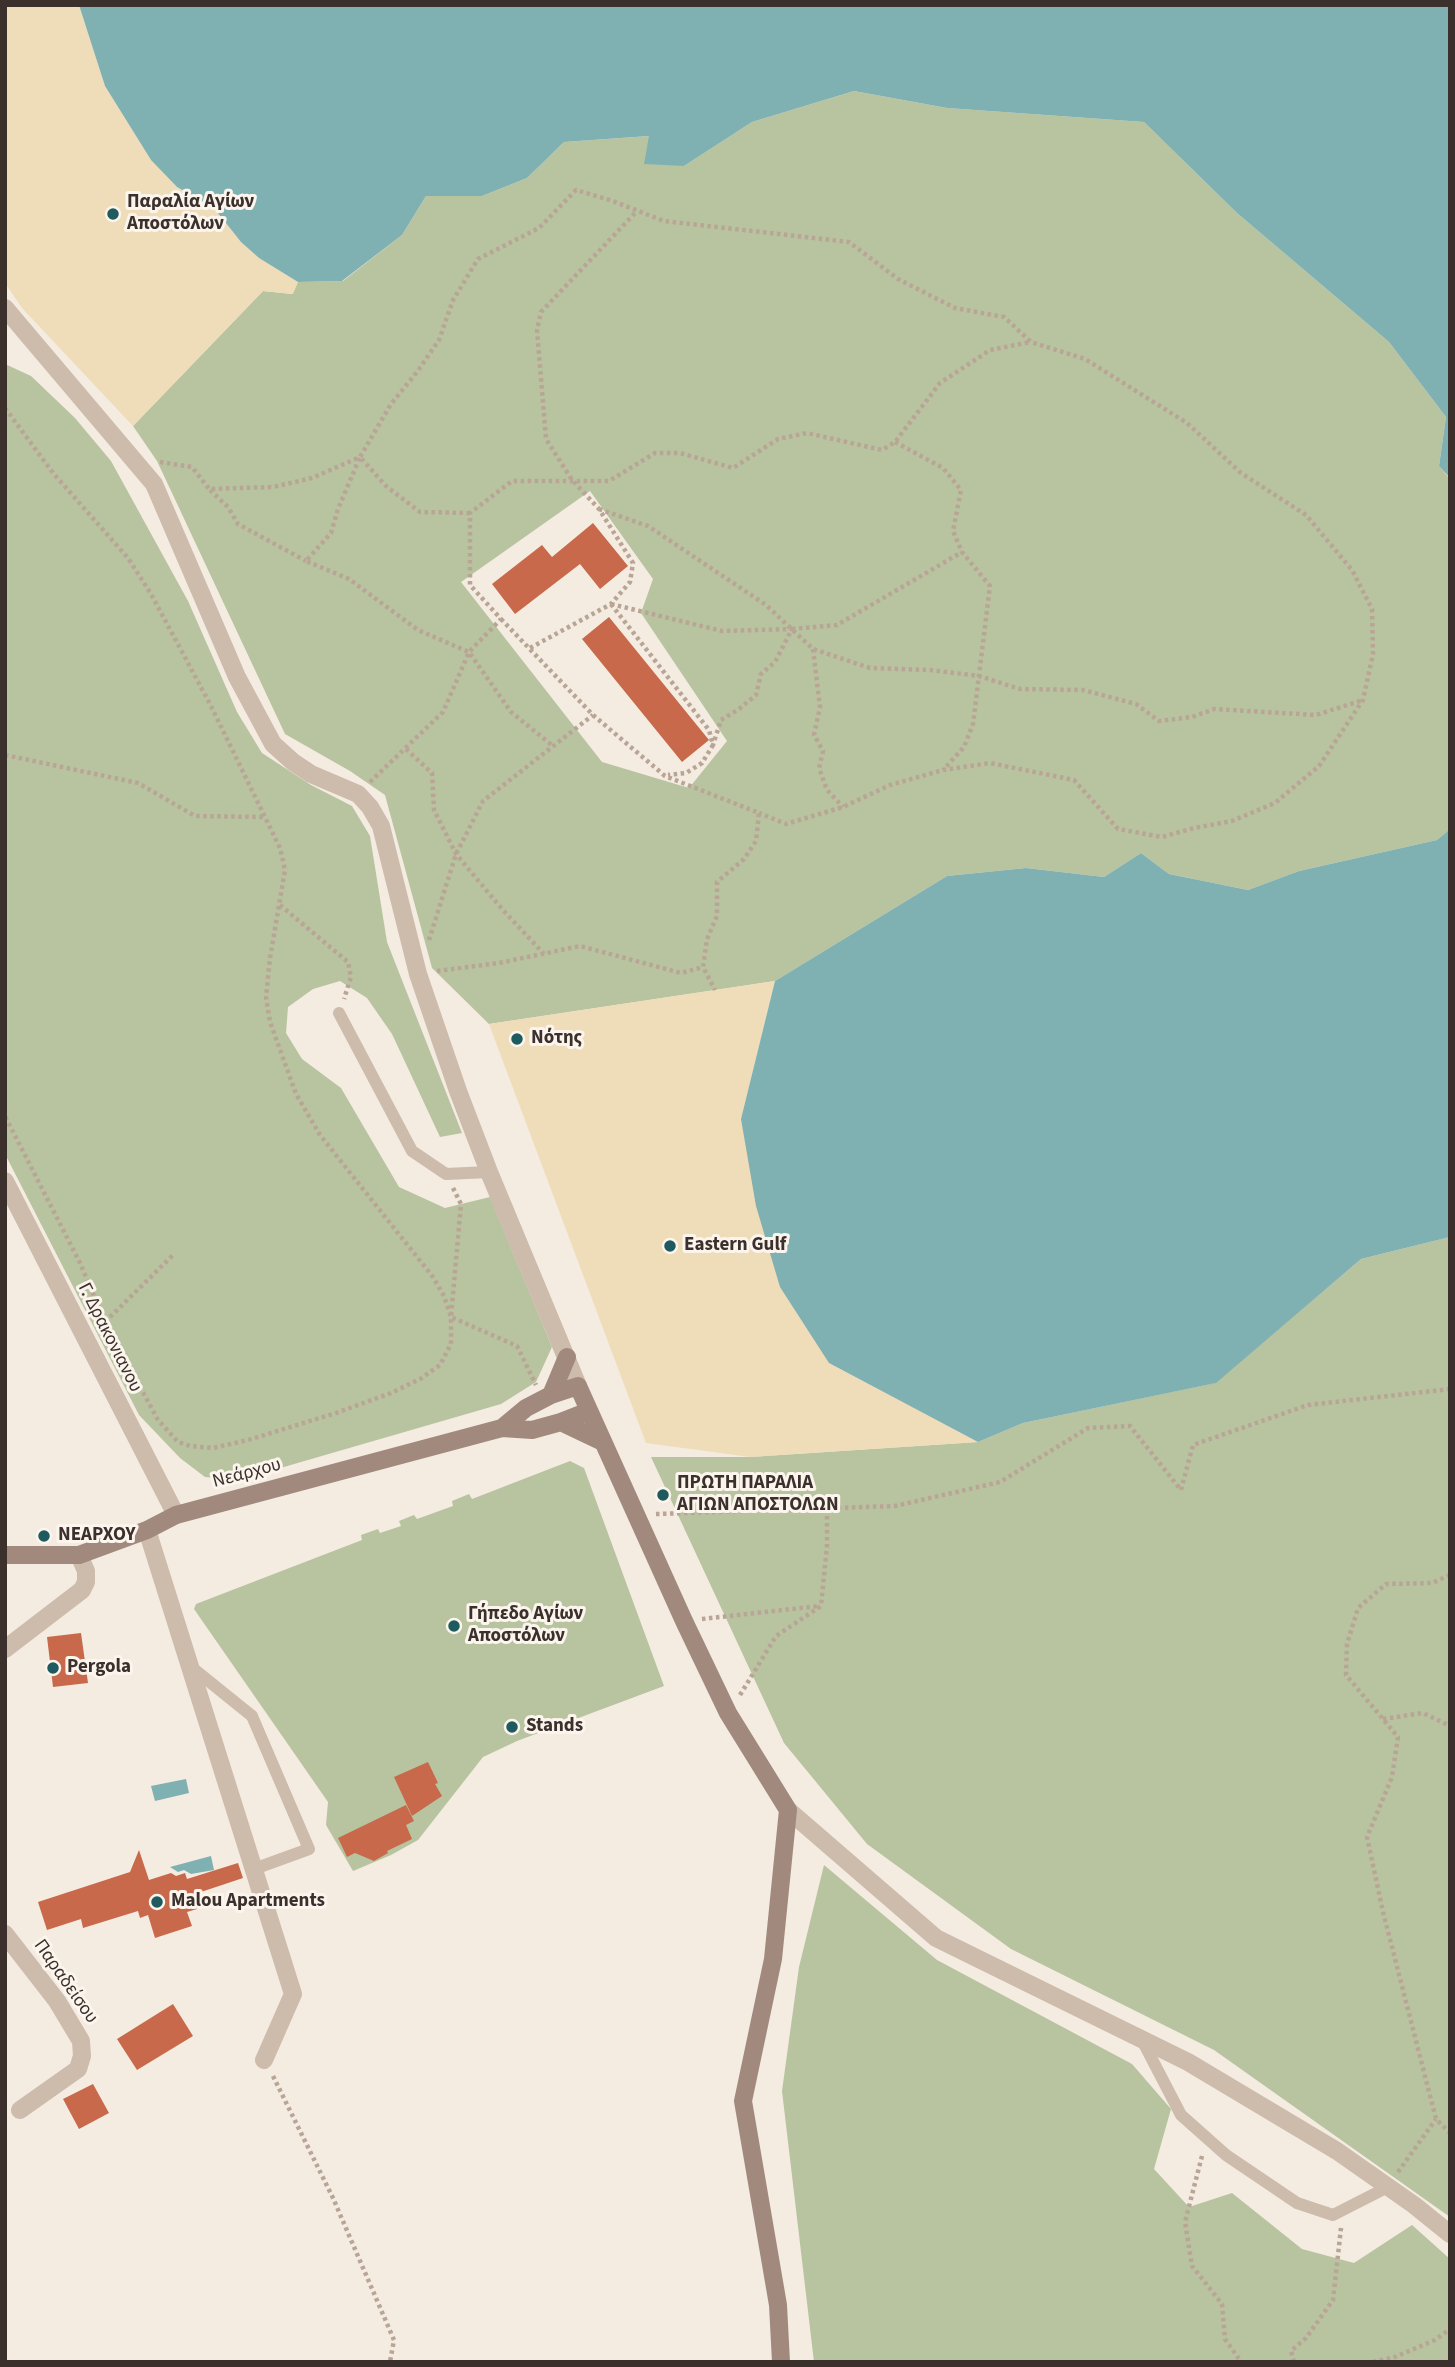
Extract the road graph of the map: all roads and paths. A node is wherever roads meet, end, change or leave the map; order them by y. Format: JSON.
{"nodes":[{"id":1,"x":637,"y":211,"type":"junction"},
{"id":2,"x":5,"y":308,"type":"edge"},
{"id":3,"x":1031,"y":342,"type":"junction"},
{"id":4,"x":5,"y":408,"type":"edge"},
{"id":5,"x":895,"y":442,"type":"junction"},
{"id":6,"x":360,"y":457,"type":"junction"},
{"id":7,"x":133,"y":459,"type":"junction"},
{"id":8,"x":572,"y":480,"type":"junction"},
{"id":9,"x":209,"y":489,"type":"junction"},
{"id":10,"x":599,"y":509,"type":"junction"},
{"id":11,"x":470,"y":513,"type":"junction"},
{"id":12,"x":962,"y":552,"type":"junction"},
{"id":13,"x":306,"y":561,"type":"junction"},
{"id":14,"x":611,"y":604,"type":"junction"},
{"id":15,"x":501,"y":619,"type":"junction"},
{"id":16,"x":792,"y":629,"type":"junction"},
{"id":17,"x":530,"y":648,"type":"junction"},
{"id":18,"x":813,"y":649,"type":"junction"},
{"id":19,"x":469,"y":652,"type":"junction"},
{"id":20,"x":979,"y":676,"type":"junction"},
{"id":21,"x":1363,"y":700,"type":"junction"},
{"id":22,"x":593,"y":715,"type":"junction"},
{"id":23,"x":713,"y":745,"type":"junction"},
{"id":24,"x":553,"y":746,"type":"junction"},
{"id":25,"x":406,"y":749,"type":"junction"},
{"id":26,"x":5,"y":755,"type":"edge"},
{"id":27,"x":943,"y":770,"type":"junction"},
{"id":28,"x":665,"y":776,"type":"junction"},
{"id":29,"x":358,"y":794,"type":"junction"},
{"id":30,"x":843,"y":807,"type":"junction"},
{"id":31,"x":759,"y":813,"type":"junction"},
{"id":32,"x":264,"y":817,"type":"junction"},
{"id":33,"x":456,"y":854,"type":"junction"},
{"id":34,"x":280,"y":905,"type":"junction"},
{"id":35,"x":544,"y":954,"type":"junction"},
{"id":36,"x":703,"y":967,"type":"junction"},
{"id":37,"x":418,"y":974,"type":"junction"},
{"id":38,"x":715,"y":990,"type":"dead end"},
{"id":39,"x":339,"y":1013,"type":"joint"},
{"id":40,"x":5,"y":1116,"type":"edge"},
{"id":41,"x":489,"y":1172,"type":"junction"},
{"id":42,"x":446,"y":1174,"type":"junction"},
{"id":43,"x":5,"y":1181,"type":"edge"},
{"id":44,"x":174,"y":1255,"type":"dead end"},
{"id":45,"x":451,"y":1317,"type":"junction"},
{"id":46,"x":104,"y":1322,"type":"junction"},
{"id":47,"x":567,"y":1357,"type":"junction"},
{"id":48,"x":579,"y":1386,"type":"junction"},
{"id":49,"x":1450,"y":1389,"type":"edge"},
{"id":50,"x":546,"y":1397,"type":"junction"},
{"id":51,"x":589,"y":1410,"type":"junction"},
{"id":52,"x":561,"y":1422,"type":"junction"},
{"id":53,"x":502,"y":1428,"type":"junction"},
{"id":54,"x":603,"y":1442,"type":"junction"},
{"id":55,"x":827,"y":1509,"type":"junction"},
{"id":56,"x":176,"y":1515,"type":"junction"},
{"id":57,"x":636,"y":1515,"type":"junction"},
{"id":58,"x":148,"y":1530,"type":"junction"},
{"id":59,"x":5,"y":1555,"type":"edge"},
{"id":60,"x":79,"y":1555,"type":"junction"},
{"id":61,"x":1450,"y":1575,"type":"edge"},
{"id":62,"x":821,"y":1605,"type":"junction"},
{"id":63,"x":684,"y":1621,"type":"junction"},
{"id":64,"x":5,"y":1649,"type":"edge"},
{"id":65,"x":190,"y":1667,"type":"junction"},
{"id":66,"x":728,"y":1713,"type":"junction"},
{"id":67,"x":1382,"y":1719,"type":"junction"},
{"id":68,"x":1450,"y":1726,"type":"edge"},
{"id":69,"x":788,"y":1810,"type":"junction"},
{"id":70,"x":254,"y":1869,"type":"junction"},
{"id":71,"x":5,"y":1934,"type":"edge"},
{"id":72,"x":1142,"y":2039,"type":"junction"},
{"id":73,"x":264,"y":2060,"type":"joint"},
{"id":74,"x":20,"y":2110,"type":"dead end"},
{"id":75,"x":1436,"y":2119,"type":"junction"},
{"id":76,"x":1450,"y":2133,"type":"edge"},
{"id":77,"x":1207,"y":2138,"type":"junction"},
{"id":78,"x":1388,"y":2186,"type":"junction"},
{"id":79,"x":1344,"y":2210,"type":"junction"},
{"id":80,"x":1450,"y":2234,"type":"edge"},
{"id":81,"x":1450,"y":2329,"type":"edge"},
{"id":82,"x":390,"y":2362,"type":"edge"},
{"id":83,"x":781,"y":2362,"type":"edge"},
{"id":84,"x":1241,"y":2362,"type":"edge"},
{"id":85,"x":1294,"y":2362,"type":"edge"},
{"id":86,"x":1373,"y":2362,"type":"edge"}],
"edges":[{"from":1,"to":3,"type":"path"},
{"from":1,"to":6,"type":"path"},
{"from":1,"to":8,"type":"path"},
{"from":2,"to":7,"type":"street"},
{"from":3,"to":5,"type":"path"},
{"from":3,"to":21,"type":"path"},
{"from":4,"to":32,"type":"path"},
{"from":5,"to":8,"type":"path"},
{"from":5,"to":12,"type":"path"},
{"from":6,"to":9,"type":"path"},
{"from":6,"to":11,"type":"path"},
{"from":6,"to":13,"type":"path"},
{"from":7,"to":9,"type":"path"},
{"from":7,"to":29,"type":"street"},
{"from":8,"to":10,"type":"path"},
{"from":8,"to":11,"type":"path"},
{"from":9,"to":13,"type":"path"},
{"from":10,"to":14,"type":"path"},
{"from":10,"to":16,"type":"path"},
{"from":11,"to":15,"type":"path"},
{"from":12,"to":16,"type":"path"},
{"from":12,"to":20,"type":"path"},
{"from":13,"to":19,"type":"path"},
{"from":14,"to":16,"type":"path"},
{"from":14,"to":17,"type":"path"},
{"from":14,"to":23,"type":"path"},
{"from":15,"to":17,"type":"path"},
{"from":15,"to":19,"type":"path"},
{"from":16,"to":18,"type":"path"},
{"from":16,"to":23,"type":"path"},
{"from":17,"to":22,"type":"path"},
{"from":18,"to":20,"type":"path"},
{"from":18,"to":30,"type":"path"},
{"from":19,"to":24,"type":"path"},
{"from":19,"to":25,"type":"path"},
{"from":20,"to":21,"type":"path"},
{"from":20,"to":27,"type":"path"},
{"from":21,"to":27,"type":"path"},
{"from":22,"to":24,"type":"path"},
{"from":22,"to":28,"type":"path"},
{"from":23,"to":28,"type":"path"},
{"from":24,"to":33,"type":"path"},
{"from":25,"to":29,"type":"path"},
{"from":25,"to":33,"type":"path"},
{"from":26,"to":32,"type":"path"},
{"from":27,"to":30,"type":"path"},
{"from":28,"to":31,"type":"path"},
{"from":29,"to":37,"type":"street"},
{"from":30,"to":31,"type":"path"},
{"from":31,"to":36,"type":"path"},
{"from":32,"to":34,"type":"path"},
{"from":33,"to":35,"type":"path"},
{"from":33,"to":37,"type":"path"},
{"from":34,"to":39,"type":"path"},
{"from":34,"to":45,"type":"path"},
{"from":35,"to":36,"type":"path"},
{"from":35,"to":37,"type":"path"},
{"from":36,"to":38,"type":"path"},
{"from":37,"to":41,"type":"street"},
{"from":39,"to":42,"type":"lane"},
{"from":40,"to":46,"type":"path"},
{"from":41,"to":42,"type":"lane"},
{"from":41,"to":47,"type":"street"},
{"from":42,"to":45,"type":"path"},
{"from":43,"to":56,"type":"street","name":"Γ. Δρακονιανου"},
{"from":44,"to":46,"type":"path"},
{"from":45,"to":46,"type":"path"},
{"from":45,"to":50,"type":"path"},
{"from":47,"to":48,"type":"street"},
{"from":47,"to":50,"type":"street"},
{"from":48,"to":50,"type":"street","name":"Νεάρχου"},
{"from":48,"to":51,"type":"street"},
{"from":49,"to":55,"type":"path"},
{"from":50,"to":53,"type":"street","name":"Νεάρχου"},
{"from":51,"to":52,"type":"street","name":"Νεάρχου"},
{"from":51,"to":54,"type":"street"},
{"from":52,"to":53,"type":"street","name":"Νεάρχου"},
{"from":52,"to":54,"type":"street"},
{"from":53,"to":56,"type":"street","name":"Νεάρχου"},
{"from":54,"to":57,"type":"street"},
{"from":55,"to":57,"type":"path"},
{"from":55,"to":62,"type":"path"},
{"from":56,"to":58,"type":"street","name":"Νεάρχου"},
{"from":57,"to":63,"type":"street"},
{"from":58,"to":60,"type":"street","name":"Νεάρχου"},
{"from":58,"to":65,"type":"street"},
{"from":59,"to":60,"type":"street","name":"Νεάρχου"},
{"from":60,"to":64,"type":"street"},
{"from":61,"to":67,"type":"path"},
{"from":62,"to":63,"type":"path"},
{"from":62,"to":66,"type":"path"},
{"from":63,"to":66,"type":"street"},
{"from":65,"to":70,"type":"street"},
{"from":65,"to":70,"type":"lane"},
{"from":66,"to":69,"type":"street"},
{"from":67,"to":68,"type":"path"},
{"from":67,"to":75,"type":"path"},
{"from":69,"to":72,"type":"street"},
{"from":69,"to":83,"type":"street"},
{"from":70,"to":73,"type":"street"},
{"from":71,"to":74,"type":"street","name":"Παραδείσου"},
{"from":72,"to":77,"type":"lane"},
{"from":72,"to":78,"type":"street"},
{"from":73,"to":82,"type":"path"},
{"from":75,"to":76,"type":"path"},
{"from":75,"to":78,"type":"path"},
{"from":77,"to":79,"type":"lane"},
{"from":77,"to":84,"type":"path"},
{"from":78,"to":79,"type":"lane"},
{"from":78,"to":80,"type":"street"},
{"from":79,"to":85,"type":"path"},
{"from":81,"to":86,"type":"path"}]}
